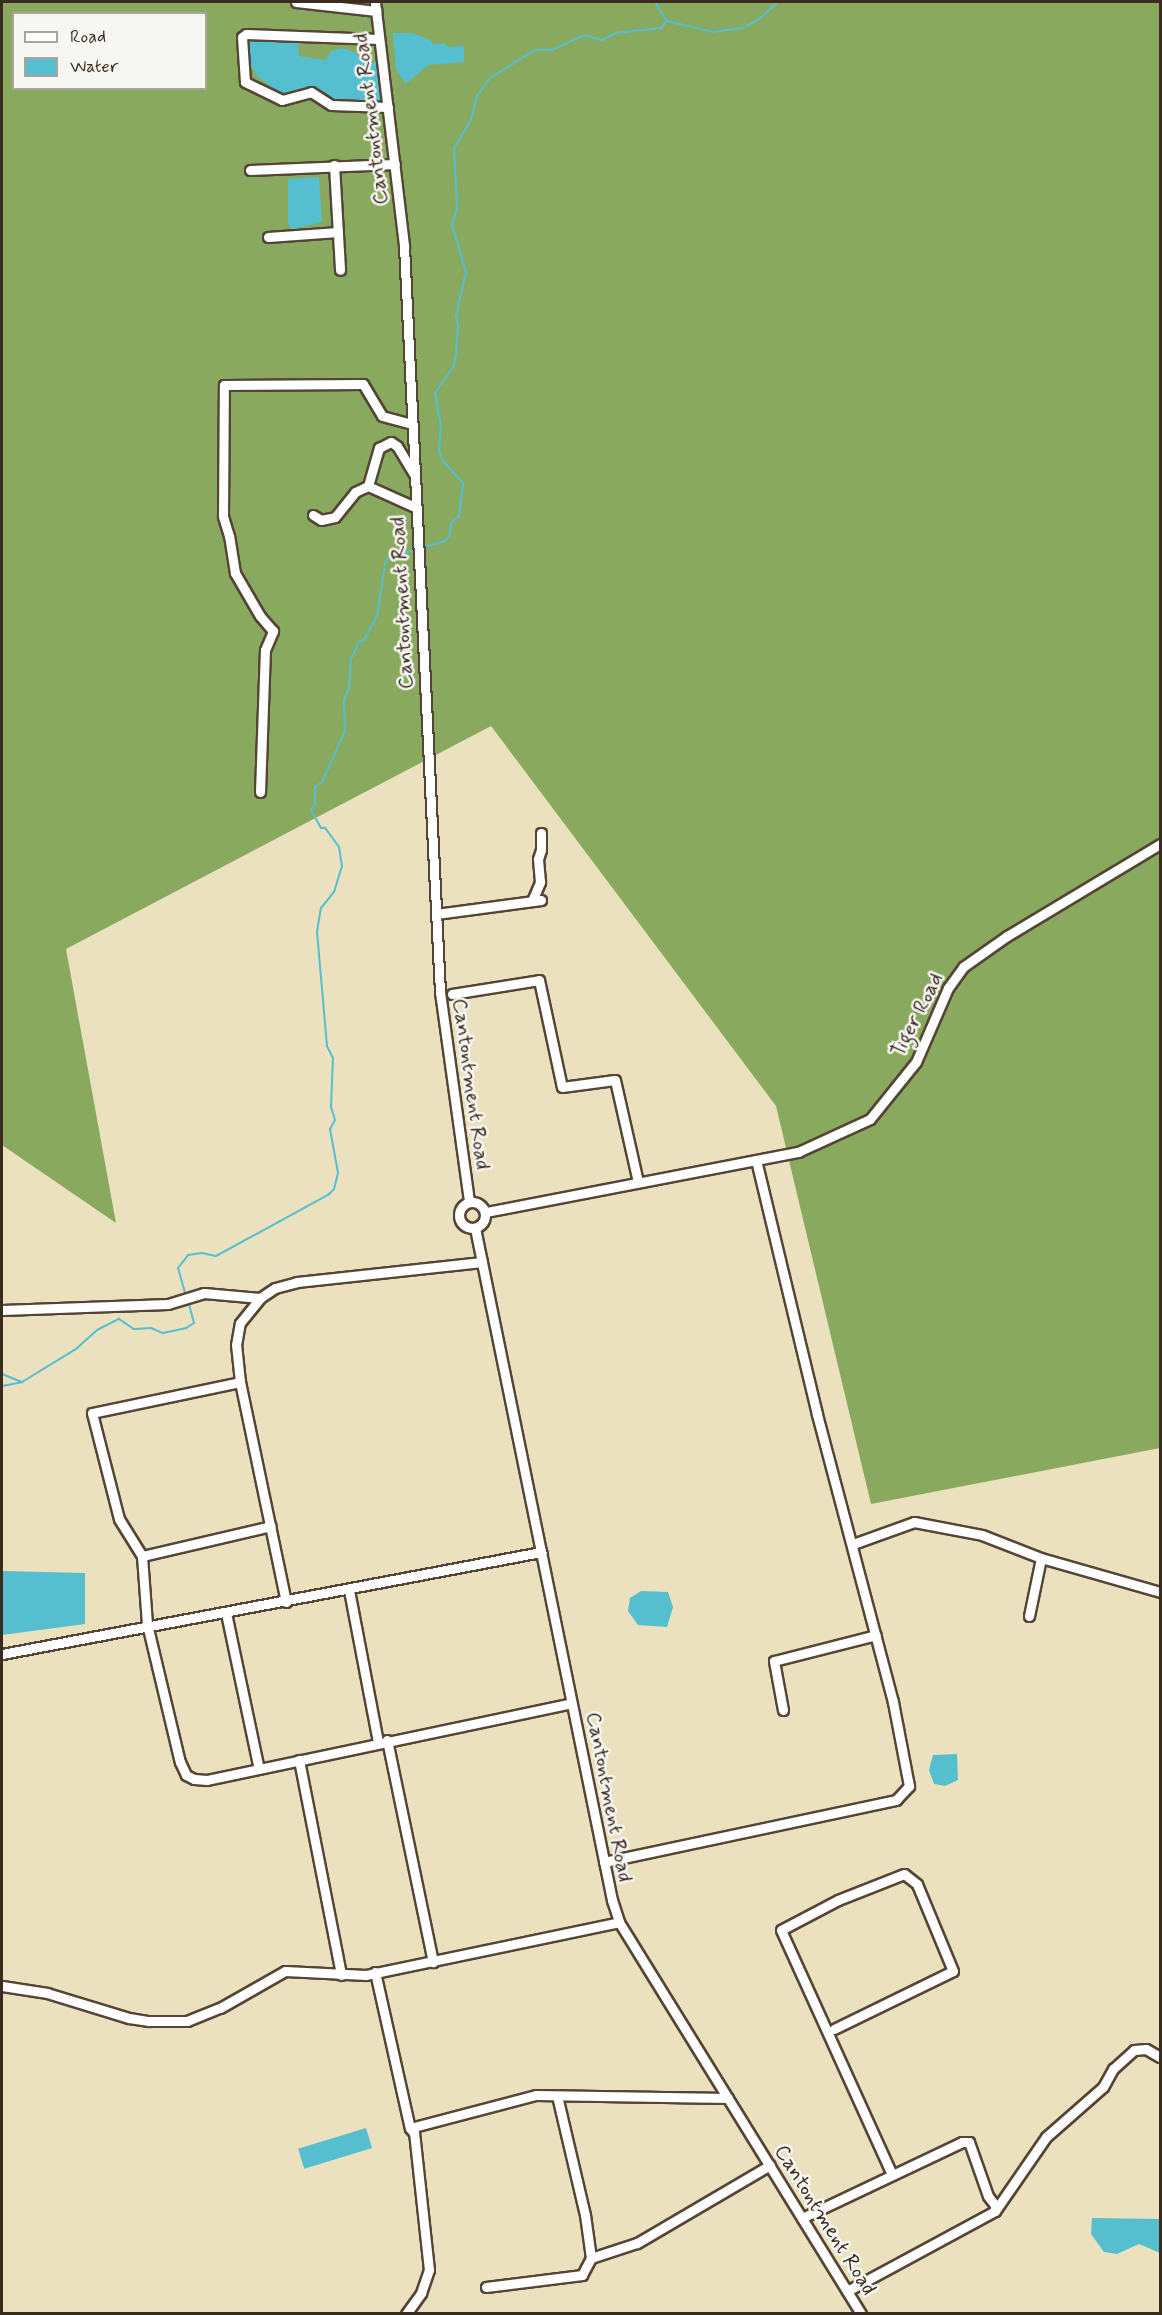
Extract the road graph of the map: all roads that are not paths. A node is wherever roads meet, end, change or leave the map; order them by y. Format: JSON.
{"nodes":[{"id":1,"x":296,"y":2,"type":"edge"},
{"id":2,"x":344,"y":4,"type":"edge"},
{"id":3,"x":376,"y":6,"type":"edge"},
{"id":4,"x":379,"y":42,"type":"junction"},
{"id":5,"x":388,"y":107,"type":"junction"},
{"id":6,"x":395,"y":164,"type":"junction"},
{"id":7,"x":334,"y":165,"type":"junction"},
{"id":8,"x":250,"y":170,"type":"dead end"},
{"id":9,"x":338,"y":232,"type":"junction"},
{"id":10,"x":268,"y":237,"type":"dead end"},
{"id":11,"x":340,"y":270,"type":"dead end"},
{"id":12,"x":412,"y":424,"type":"junction"},
{"id":13,"x":414,"y":474,"type":"junction"},
{"id":14,"x":368,"y":486,"type":"junction"},
{"id":15,"x":415,"y":507,"type":"junction"},
{"id":16,"x":313,"y":515,"type":"dead end"},
{"id":17,"x":260,"y":792,"type":"dead end"},
{"id":18,"x":541,"y":833,"type":"dead end"},
{"id":19,"x":1161,"y":844,"type":"edge"},
{"id":20,"x":436,"y":914,"type":"junction"},
{"id":21,"x":452,"y":994,"type":"dead end"},
{"id":22,"x":756,"y":1160,"type":"junction"},
{"id":23,"x":638,"y":1182,"type":"junction"},
{"id":24,"x":469,"y":1202,"type":"junction"},
{"id":25,"x":486,"y":1212,"type":"junction"},
{"id":26,"x":475,"y":1228,"type":"junction"},
{"id":27,"x":482,"y":1262,"type":"junction"},
{"id":28,"x":260,"y":1298,"type":"junction"},
{"id":29,"x":2,"y":1310,"type":"edge"},
{"id":30,"x":240,"y":1382,"type":"junction"},
{"id":31,"x":271,"y":1526,"type":"junction"},
{"id":32,"x":853,"y":1544,"type":"junction"},
{"id":33,"x":541,"y":1552,"type":"junction"},
{"id":34,"x":142,"y":1556,"type":"junction"},
{"id":35,"x":1041,"y":1558,"type":"junction"},
{"id":36,"x":349,"y":1590,"type":"junction"},
{"id":37,"x":1161,"y":1592,"type":"edge"},
{"id":38,"x":286,"y":1602,"type":"junction"},
{"id":39,"x":226,"y":1613,"type":"junction"},
{"id":40,"x":1029,"y":1616,"type":"dead end"},
{"id":41,"x":148,"y":1628,"type":"junction"},
{"id":42,"x":876,"y":1635,"type":"junction"},
{"id":43,"x":2,"y":1654,"type":"edge"},
{"id":44,"x":572,"y":1703,"type":"junction"},
{"id":45,"x":783,"y":1710,"type":"dead end"},
{"id":46,"x":382,"y":1741,"type":"junction"},
{"id":47,"x":299,"y":1760,"type":"junction"},
{"id":48,"x":259,"y":1769,"type":"junction"},
{"id":49,"x":604,"y":1862,"type":"junction"},
{"id":50,"x":619,"y":1922,"type":"junction"},
{"id":51,"x":433,"y":1962,"type":"junction"},
{"id":52,"x":375,"y":1972,"type":"junction"},
{"id":53,"x":341,"y":1975,"type":"junction"},
{"id":54,"x":2,"y":1986,"type":"edge"},
{"id":55,"x":834,"y":2029,"type":"dead end"},
{"id":56,"x":1161,"y":2057,"type":"edge"},
{"id":57,"x":557,"y":2096,"type":"junction"},
{"id":58,"x":728,"y":2098,"type":"junction"},
{"id":59,"x":410,"y":2128,"type":"junction"},
{"id":60,"x":770,"y":2165,"type":"junction"},
{"id":61,"x":892,"y":2175,"type":"junction"},
{"id":62,"x":994,"y":2211,"type":"junction"},
{"id":63,"x":802,"y":2218,"type":"junction"},
{"id":64,"x":591,"y":2258,"type":"junction"},
{"id":65,"x":486,"y":2287,"type":"dead end"},
{"id":66,"x":847,"y":2291,"type":"junction"},
{"id":67,"x":406,"y":2313,"type":"edge"},
{"id":68,"x":861,"y":2313,"type":"edge"}],
"edges":[{"from":1,"to":2,"type":"street"},
{"from":2,"to":3,"type":"street"},
{"from":3,"to":4,"type":"street","name":"Cantontment Road"},
{"from":4,"to":5,"type":"street","name":"Cantontment Road"},
{"from":4,"to":5,"type":"street"},
{"from":5,"to":6,"type":"street","name":"Cantontment Road"},
{"from":6,"to":7,"type":"street"},
{"from":6,"to":12,"type":"street","name":"Cantontment Road"},
{"from":7,"to":8,"type":"street"},
{"from":7,"to":9,"type":"street"},
{"from":9,"to":10,"type":"street"},
{"from":9,"to":11,"type":"street"},
{"from":12,"to":13,"type":"street","name":"Cantontment Road"},
{"from":12,"to":17,"type":"street"},
{"from":13,"to":14,"type":"street"},
{"from":13,"to":15,"type":"street","name":"Cantontment Road"},
{"from":14,"to":15,"type":"street"},
{"from":14,"to":16,"type":"street"},
{"from":15,"to":20,"type":"street","name":"Cantontment Road"},
{"from":18,"to":20,"type":"street"},
{"from":19,"to":22,"type":"street","name":"Tiger Road"},
{"from":20,"to":24,"type":"street","name":"Cantontment Road"},
{"from":21,"to":23,"type":"street"},
{"from":22,"to":23,"type":"street","name":"Tiger Road"},
{"from":22,"to":32,"type":"street"},
{"from":23,"to":25,"type":"street","name":"Tiger Road"},
{"from":24,"to":25,"type":"street"},
{"from":24,"to":26,"type":"street"},
{"from":25,"to":26,"type":"street"},
{"from":26,"to":27,"type":"street","name":"Cantontment Road"},
{"from":27,"to":28,"type":"street"},
{"from":27,"to":33,"type":"street","name":"Cantontment Road"},
{"from":28,"to":29,"type":"street"},
{"from":28,"to":30,"type":"street"},
{"from":30,"to":31,"type":"street"},
{"from":30,"to":34,"type":"street"},
{"from":31,"to":34,"type":"street"},
{"from":31,"to":38,"type":"street"},
{"from":32,"to":35,"type":"street"},
{"from":32,"to":42,"type":"street"},
{"from":33,"to":36,"type":"street"},
{"from":33,"to":44,"type":"street","name":"Cantontment Road"},
{"from":34,"to":41,"type":"street"},
{"from":35,"to":37,"type":"street"},
{"from":35,"to":40,"type":"street"},
{"from":36,"to":38,"type":"street"},
{"from":36,"to":46,"type":"street"},
{"from":38,"to":39,"type":"street"},
{"from":39,"to":41,"type":"street"},
{"from":39,"to":48,"type":"street"},
{"from":41,"to":43,"type":"street"},
{"from":41,"to":48,"type":"street"},
{"from":42,"to":45,"type":"street"},
{"from":42,"to":49,"type":"street"},
{"from":44,"to":46,"type":"street"},
{"from":44,"to":49,"type":"street","name":"Cantontment Road"},
{"from":46,"to":47,"type":"street"},
{"from":46,"to":51,"type":"street"},
{"from":47,"to":48,"type":"street"},
{"from":47,"to":53,"type":"street"},
{"from":49,"to":50,"type":"street","name":"Cantontment Road"},
{"from":50,"to":51,"type":"street"},
{"from":50,"to":58,"type":"street","name":"Cantontment Road"},
{"from":51,"to":52,"type":"street"},
{"from":52,"to":53,"type":"street"},
{"from":52,"to":59,"type":"street"},
{"from":53,"to":54,"type":"street"},
{"from":55,"to":61,"type":"street"},
{"from":56,"to":62,"type":"street"},
{"from":57,"to":58,"type":"street"},
{"from":57,"to":59,"type":"street"},
{"from":57,"to":64,"type":"street"},
{"from":58,"to":60,"type":"street","name":"Cantontment Road"},
{"from":59,"to":67,"type":"street"},
{"from":60,"to":63,"type":"street","name":"Cantontment Road"},
{"from":60,"to":64,"type":"street"},
{"from":61,"to":62,"type":"street"},
{"from":61,"to":63,"type":"street"},
{"from":62,"to":66,"type":"street"},
{"from":63,"to":66,"type":"street","name":"Cantontment Road"},
{"from":64,"to":65,"type":"street"},
{"from":66,"to":68,"type":"street","name":"Cantontment Road"}]}
